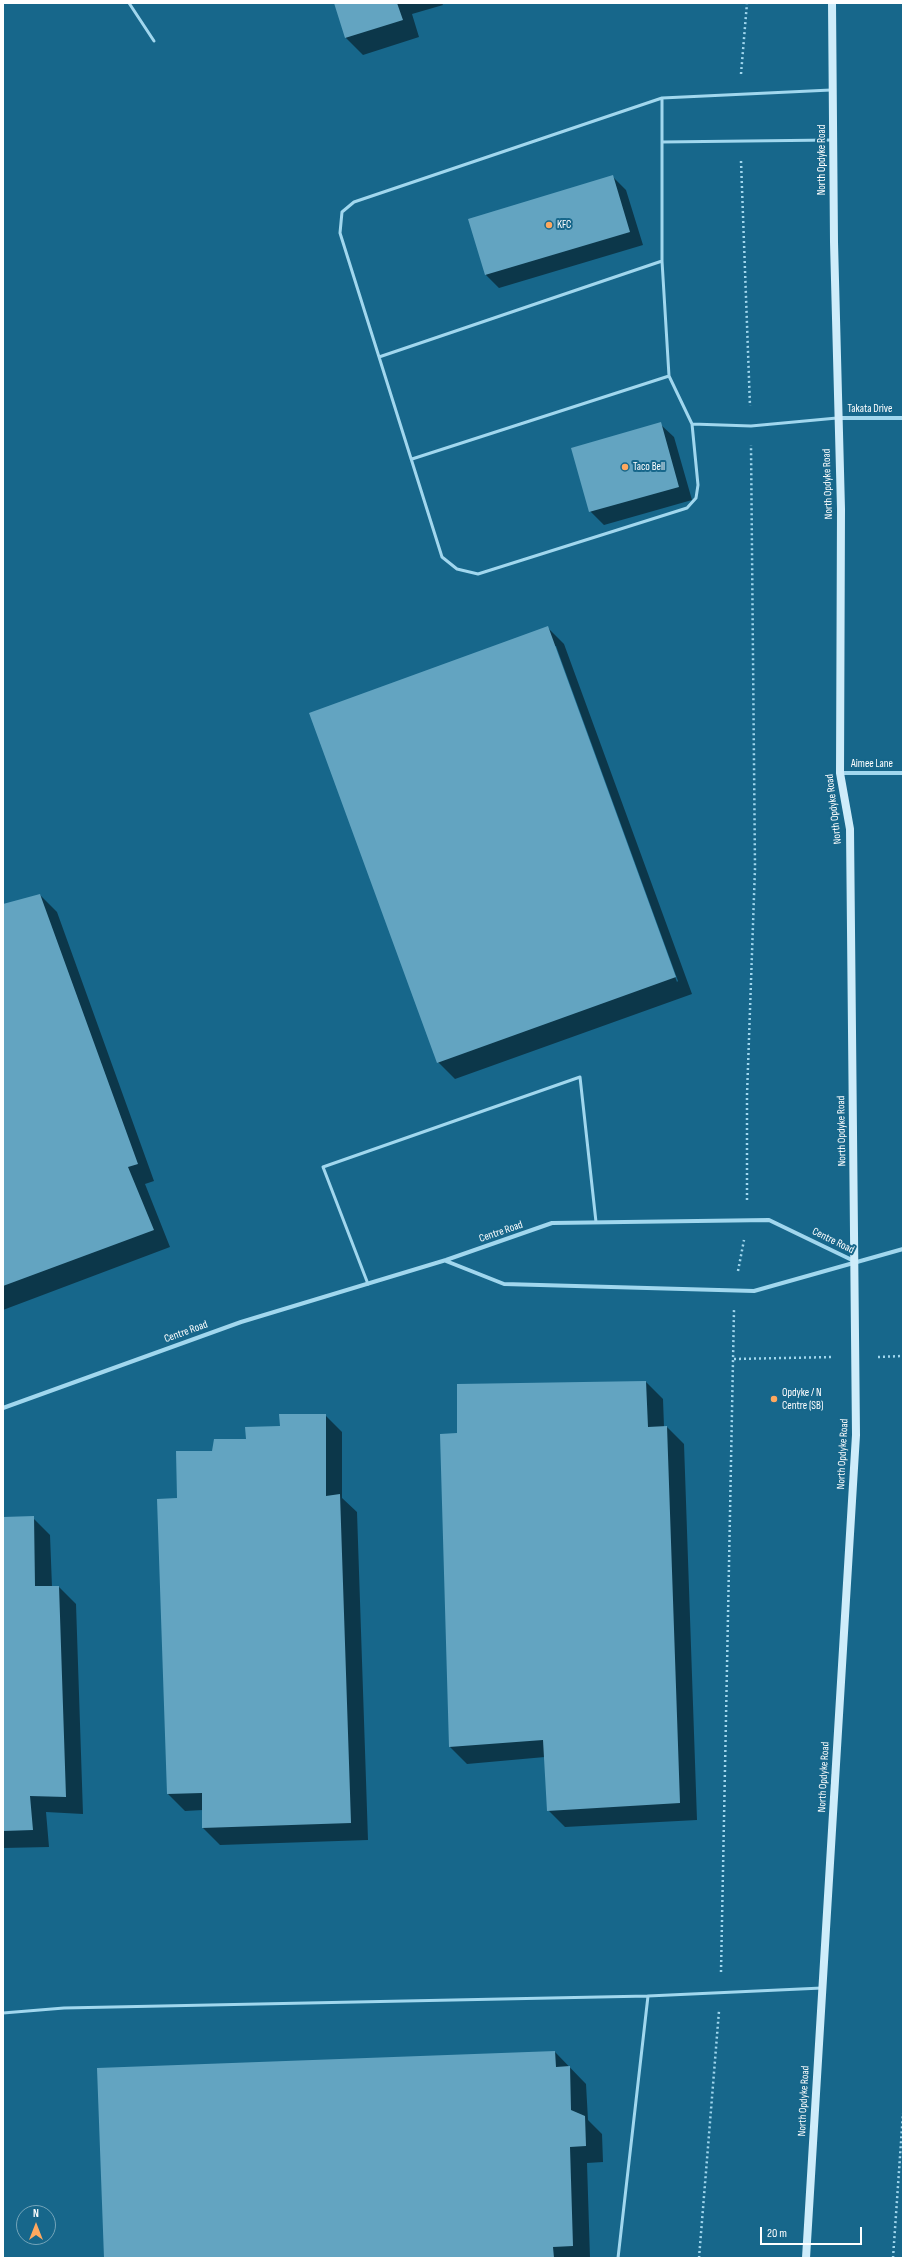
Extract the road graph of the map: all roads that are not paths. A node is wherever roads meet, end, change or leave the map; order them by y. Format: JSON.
{"nodes":[{"id":1,"x":129,"y":3,"type":"edge"},
{"id":2,"x":832,"y":3,"type":"edge"},
{"id":3,"x":154,"y":41,"type":"dead end"},
{"id":4,"x":833,"y":90,"type":"junction"},
{"id":5,"x":662,"y":98,"type":"junction"},
{"id":6,"x":833,"y":140,"type":"junction"},
{"id":7,"x":662,"y":142,"type":"junction"},
{"id":8,"x":662,"y":261,"type":"junction"},
{"id":9,"x":379,"y":357,"type":"junction"},
{"id":10,"x":670,"y":376,"type":"junction"},
{"id":11,"x":837,"y":418,"type":"junction"},
{"id":12,"x":903,"y":418,"type":"edge"},
{"id":13,"x":692,"y":424,"type":"junction"},
{"id":14,"x":412,"y":459,"type":"junction"},
{"id":15,"x":840,"y":773,"type":"junction"},
{"id":16,"x":903,"y":773,"type":"edge"},
{"id":17,"x":596,"y":1222,"type":"junction"},
{"id":18,"x":903,"y":1249,"type":"edge"},
{"id":19,"x":446,"y":1260,"type":"junction"},
{"id":20,"x":855,"y":1261,"type":"junction"},
{"id":21,"x":368,"y":1284,"type":"junction"},
{"id":22,"x":3,"y":1408,"type":"edge"},
{"id":23,"x":822,"y":1988,"type":"junction"},
{"id":24,"x":648,"y":1996,"type":"junction"},
{"id":25,"x":3,"y":2013,"type":"edge"},
{"id":26,"x":618,"y":2258,"type":"edge"},
{"id":27,"x":806,"y":2258,"type":"edge"}],
"edges":[{"from":1,"to":3,"type":"lane"},
{"from":2,"to":4,"type":"main road","name":"North Opdyke Road"},
{"from":4,"to":5,"type":"lane"},
{"from":4,"to":6,"type":"main road","name":"North Opdyke Road"},
{"from":5,"to":7,"type":"lane"},
{"from":5,"to":9,"type":"lane"},
{"from":6,"to":7,"type":"lane"},
{"from":6,"to":11,"type":"main road","name":"North Opdyke Road"},
{"from":7,"to":8,"type":"lane"},
{"from":8,"to":9,"type":"lane"},
{"from":8,"to":10,"type":"lane"},
{"from":9,"to":14,"type":"lane"},
{"from":10,"to":13,"type":"lane"},
{"from":10,"to":14,"type":"lane"},
{"from":11,"to":12,"type":"street","name":"Takata Drive"},
{"from":11,"to":13,"type":"lane"},
{"from":11,"to":15,"type":"main road","name":"North Opdyke Road"},
{"from":13,"to":14,"type":"lane"},
{"from":15,"to":16,"type":"street","name":"Aimee Lane"},
{"from":15,"to":20,"type":"main road","name":"North Opdyke Road"},
{"from":17,"to":19,"type":"street","name":"Centre Road"},
{"from":17,"to":20,"type":"street","name":"Centre Road"},
{"from":17,"to":21,"type":"lane"},
{"from":18,"to":20,"type":"street"},
{"from":19,"to":20,"type":"street","name":"Centre Road"},
{"from":19,"to":21,"type":"street","name":"Centre Road"},
{"from":20,"to":23,"type":"main road","name":"North Opdyke Road"},
{"from":21,"to":22,"type":"street","name":"Centre Road"},
{"from":23,"to":24,"type":"lane"},
{"from":23,"to":27,"type":"main road","name":"North Opdyke Road"},
{"from":24,"to":25,"type":"lane"},
{"from":24,"to":26,"type":"lane"}]}
